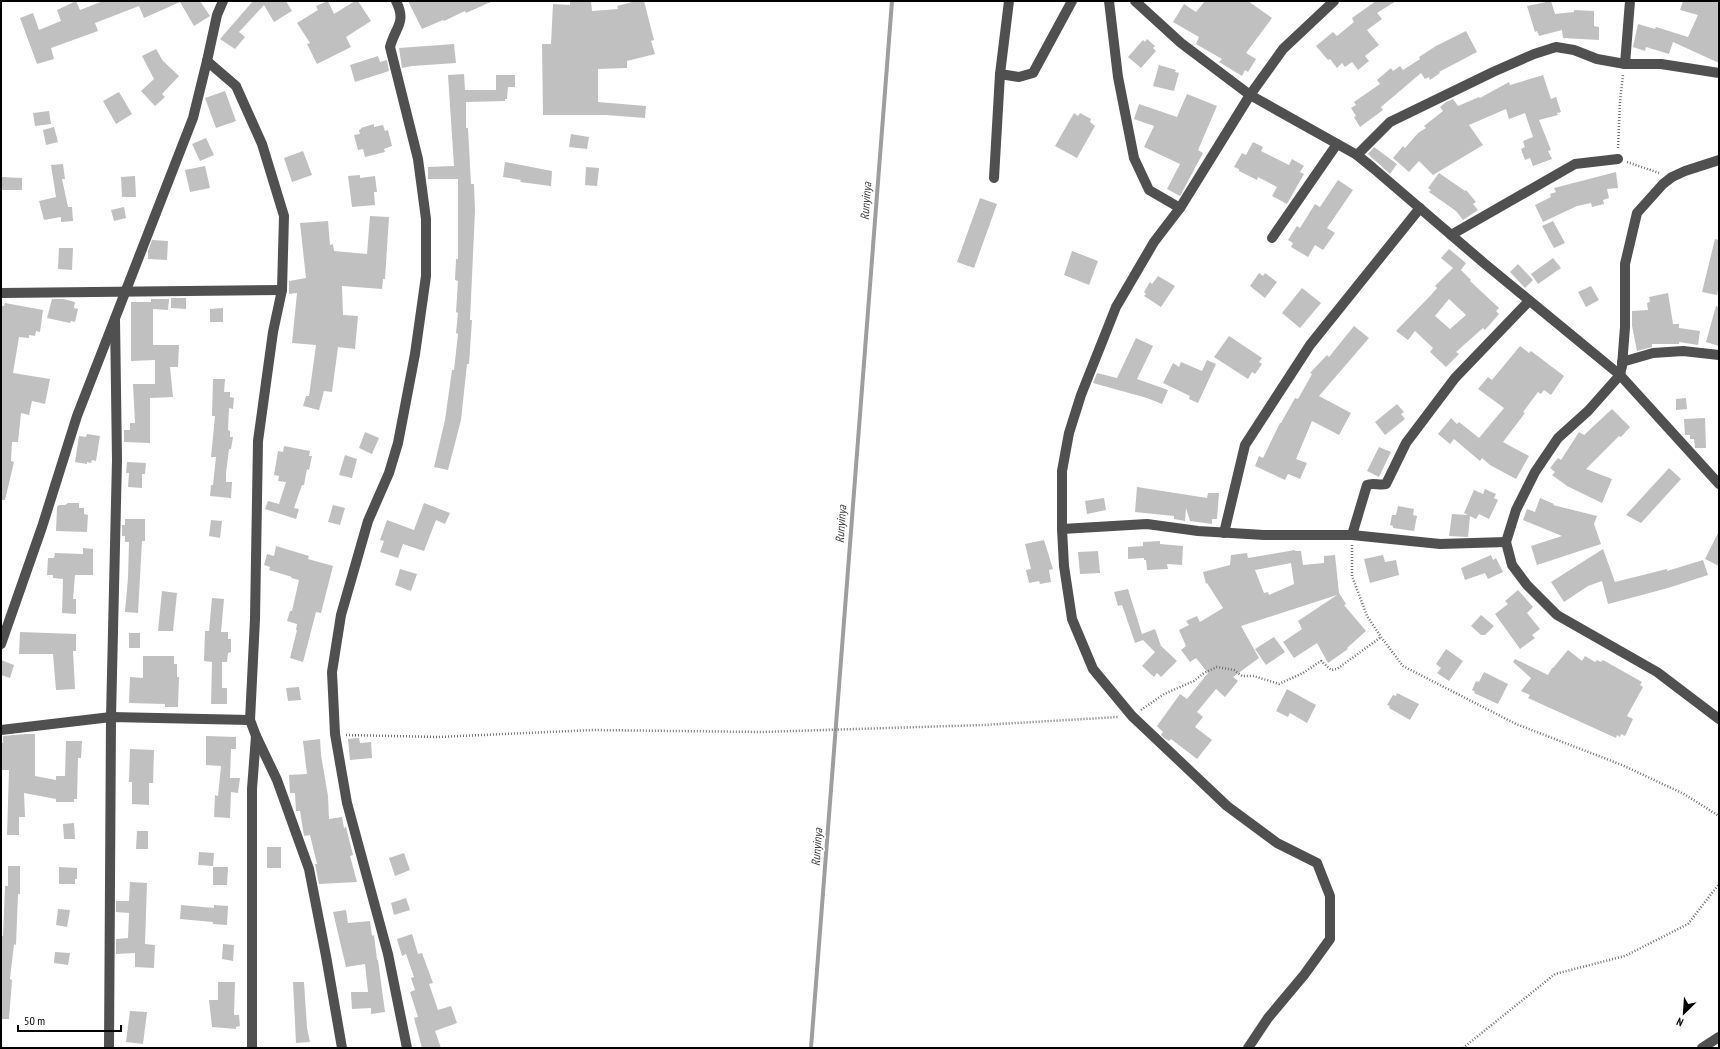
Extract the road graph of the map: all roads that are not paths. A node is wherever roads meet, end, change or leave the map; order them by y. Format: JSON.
{"nodes":[{"id":1,"x":223,"y":1,"type":"edge"},
{"id":2,"x":396,"y":1,"type":"edge"},
{"id":3,"x":1009,"y":1,"type":"edge"},
{"id":4,"x":1072,"y":1,"type":"edge"},
{"id":5,"x":1109,"y":1,"type":"edge"},
{"id":6,"x":1135,"y":1,"type":"edge"},
{"id":7,"x":1334,"y":1,"type":"edge"},
{"id":8,"x":1630,"y":1,"type":"edge"},
{"id":9,"x":207,"y":61,"type":"junction"},
{"id":10,"x":1625,"y":64,"type":"junction"},
{"id":11,"x":1000,"y":74,"type":"junction"},
{"id":12,"x":1719,"y":74,"type":"edge"},
{"id":13,"x":1250,"y":95,"type":"junction"},
{"id":14,"x":1338,"y":144,"type":"junction"},
{"id":15,"x":1357,"y":155,"type":"junction"},
{"id":16,"x":1618,"y":159,"type":"road end"},
{"id":17,"x":1719,"y":160,"type":"edge"},
{"id":18,"x":994,"y":178,"type":"dead end"},
{"id":19,"x":1180,"y":208,"type":"junction"},
{"id":20,"x":1420,"y":208,"type":"junction"},
{"id":21,"x":1451,"y":235,"type":"junction"},
{"id":22,"x":1272,"y":238,"type":"dead end"},
{"id":23,"x":282,"y":290,"type":"junction"},
{"id":24,"x":125,"y":291,"type":"junction"},
{"id":25,"x":1,"y":293,"type":"edge"},
{"id":26,"x":1529,"y":301,"type":"junction"},
{"id":27,"x":115,"y":319,"type":"junction"},
{"id":28,"x":1719,"y":355,"type":"edge"},
{"id":29,"x":1622,"y":362,"type":"junction"},
{"id":30,"x":1620,"y":375,"type":"junction"},
{"id":31,"x":1719,"y":484,"type":"edge"},
{"id":32,"x":1062,"y":528,"type":"junction"},
{"id":33,"x":1224,"y":533,"type":"junction"},
{"id":34,"x":1352,"y":535,"type":"junction"},
{"id":35,"x":1506,"y":542,"type":"junction"},
{"id":36,"x":1,"y":644,"type":"edge"},
{"id":37,"x":111,"y":717,"type":"junction"},
{"id":38,"x":1719,"y":719,"type":"edge"},
{"id":39,"x":250,"y":720,"type":"junction"},
{"id":40,"x":1,"y":730,"type":"edge"},
{"id":41,"x":256,"y":736,"type":"junction"},
{"id":42,"x":1719,"y":1037,"type":"edge"},
{"id":43,"x":109,"y":1048,"type":"edge"},
{"id":44,"x":252,"y":1048,"type":"edge"},
{"id":45,"x":342,"y":1048,"type":"edge"},
{"id":46,"x":407,"y":1048,"type":"edge"},
{"id":47,"x":1248,"y":1048,"type":"edge"},
{"id":48,"x":1702,"y":1048,"type":"edge"}],
"edges":[{"from":1,"to":9,"type":"street"},
{"from":2,"to":46,"type":"street"},
{"from":3,"to":11,"type":"street"},
{"from":4,"to":11,"type":"street"},
{"from":5,"to":19,"type":"street"},
{"from":6,"to":13,"type":"street"},
{"from":7,"to":13,"type":"street"},
{"from":8,"to":10,"type":"street"},
{"from":9,"to":23,"type":"street"},
{"from":9,"to":24,"type":"street"},
{"from":10,"to":12,"type":"street"},
{"from":10,"to":15,"type":"street"},
{"from":11,"to":18,"type":"street"},
{"from":13,"to":14,"type":"street"},
{"from":13,"to":19,"type":"street"},
{"from":14,"to":15,"type":"street"},
{"from":14,"to":22,"type":"street"},
{"from":15,"to":20,"type":"street"},
{"from":16,"to":21,"type":"street"},
{"from":17,"to":29,"type":"street"},
{"from":19,"to":32,"type":"street"},
{"from":20,"to":21,"type":"street"},
{"from":20,"to":33,"type":"street"},
{"from":21,"to":26,"type":"street"},
{"from":23,"to":24,"type":"street"},
{"from":23,"to":39,"type":"street"},
{"from":24,"to":25,"type":"street"},
{"from":24,"to":27,"type":"street"},
{"from":26,"to":30,"type":"street"},
{"from":26,"to":34,"type":"street"},
{"from":27,"to":36,"type":"street"},
{"from":27,"to":37,"type":"street"},
{"from":28,"to":29,"type":"street"},
{"from":29,"to":30,"type":"street"},
{"from":30,"to":31,"type":"street"},
{"from":30,"to":35,"type":"street"},
{"from":32,"to":33,"type":"street"},
{"from":32,"to":47,"type":"street"},
{"from":33,"to":34,"type":"street"},
{"from":34,"to":35,"type":"street"},
{"from":35,"to":38,"type":"street"},
{"from":37,"to":39,"type":"street"},
{"from":37,"to":40,"type":"street"},
{"from":37,"to":43,"type":"street"},
{"from":39,"to":41,"type":"street"},
{"from":41,"to":44,"type":"street"},
{"from":41,"to":45,"type":"street"},
{"from":42,"to":48,"type":"street"}]}
